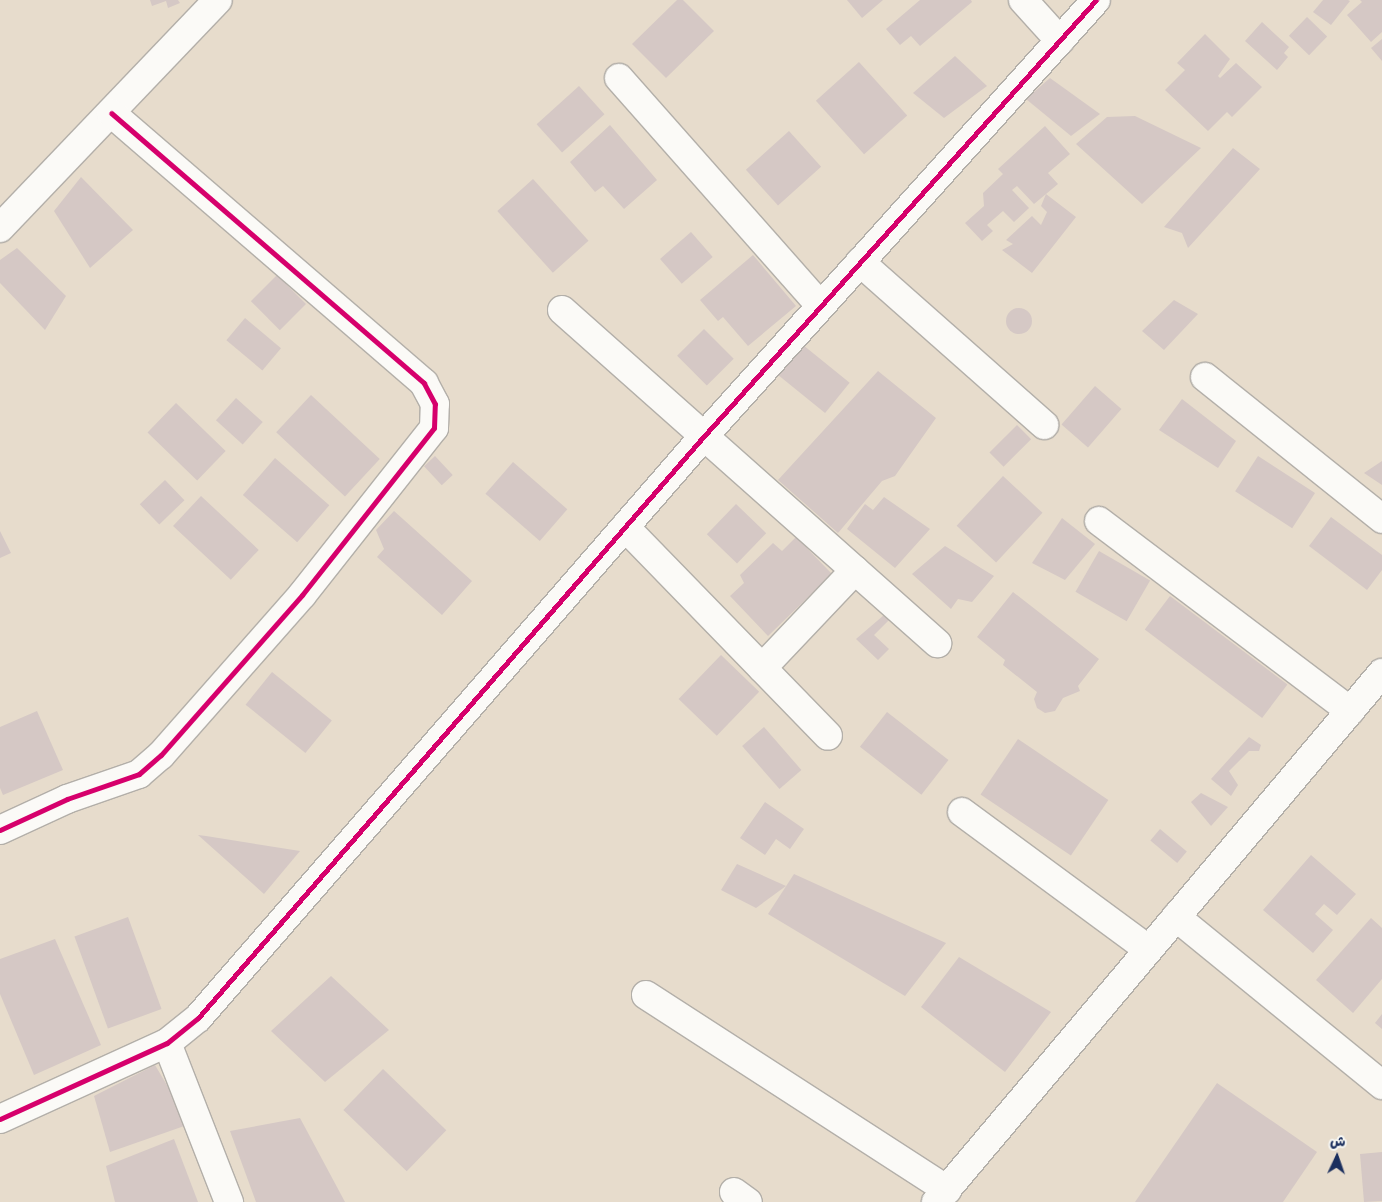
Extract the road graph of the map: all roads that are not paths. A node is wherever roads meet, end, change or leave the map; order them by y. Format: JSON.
{"nodes":[{"id":1,"x":218,"y":0,"type":"edge"},
{"id":2,"x":1023,"y":0,"type":"edge"},
{"id":3,"x":1096,"y":0,"type":"edge"},
{"id":4,"x":1060,"y":41,"type":"junction"},
{"id":5,"x":619,"y":78,"type":"dead end"},
{"id":6,"x":111,"y":113,"type":"junction"},
{"id":7,"x":0,"y":228,"type":"edge"},
{"id":8,"x":860,"y":262,"type":"junction"},
{"id":9,"x":820,"y":305,"type":"junction"},
{"id":10,"x":562,"y":310,"type":"dead end"},
{"id":11,"x":1205,"y":377,"type":"dead end"},
{"id":12,"x":1044,"y":425,"type":"dead end"},
{"id":13,"x":704,"y":436,"type":"junction"},
{"id":14,"x":1382,"y":519,"type":"edge"},
{"id":15,"x":1099,"y":521,"type":"dead end"},
{"id":16,"x":625,"y":526,"type":"junction"},
{"id":17,"x":855,"y":570,"type":"junction"},
{"id":18,"x":937,"y":643,"type":"dead end"},
{"id":19,"x":762,"y":668,"type":"junction"},
{"id":20,"x":1378,"y":686,"type":"edge"},
{"id":21,"x":1350,"y":711,"type":"junction"},
{"id":22,"x":828,"y":736,"type":"dead end"},
{"id":23,"x":962,"y":812,"type":"dead end"},
{"id":24,"x":0,"y":830,"type":"edge"},
{"id":25,"x":1176,"y":917,"type":"junction"},
{"id":26,"x":1148,"y":949,"type":"junction"},
{"id":27,"x":646,"y":995,"type":"dead end"},
{"id":28,"x":167,"y":1042,"type":"junction"},
{"id":29,"x":1382,"y":1085,"type":"edge"},
{"id":30,"x":0,"y":1119,"type":"edge"},
{"id":31,"x":942,"y":1196,"type":"edge"},
{"id":32,"x":229,"y":1202,"type":"edge"}],
"edges":[{"from":1,"to":6,"type":"street"},
{"from":2,"to":4,"type":"street"},
{"from":3,"to":4,"type":"street"},
{"from":4,"to":8,"type":"street"},
{"from":5,"to":9,"type":"street"},
{"from":6,"to":7,"type":"street"},
{"from":6,"to":24,"type":"street"},
{"from":8,"to":9,"type":"street"},
{"from":8,"to":12,"type":"street"},
{"from":9,"to":13,"type":"street"},
{"from":10,"to":13,"type":"street"},
{"from":11,"to":14,"type":"street"},
{"from":13,"to":16,"type":"street"},
{"from":13,"to":17,"type":"street"},
{"from":15,"to":21,"type":"street"},
{"from":16,"to":19,"type":"street"},
{"from":16,"to":28,"type":"street"},
{"from":17,"to":18,"type":"street"},
{"from":17,"to":19,"type":"street"},
{"from":19,"to":22,"type":"street"},
{"from":20,"to":21,"type":"street"},
{"from":21,"to":25,"type":"street"},
{"from":23,"to":26,"type":"street"},
{"from":25,"to":26,"type":"street"},
{"from":25,"to":29,"type":"street"},
{"from":26,"to":31,"type":"street"},
{"from":27,"to":31,"type":"street"},
{"from":28,"to":30,"type":"street"},
{"from":28,"to":32,"type":"street"}]}
